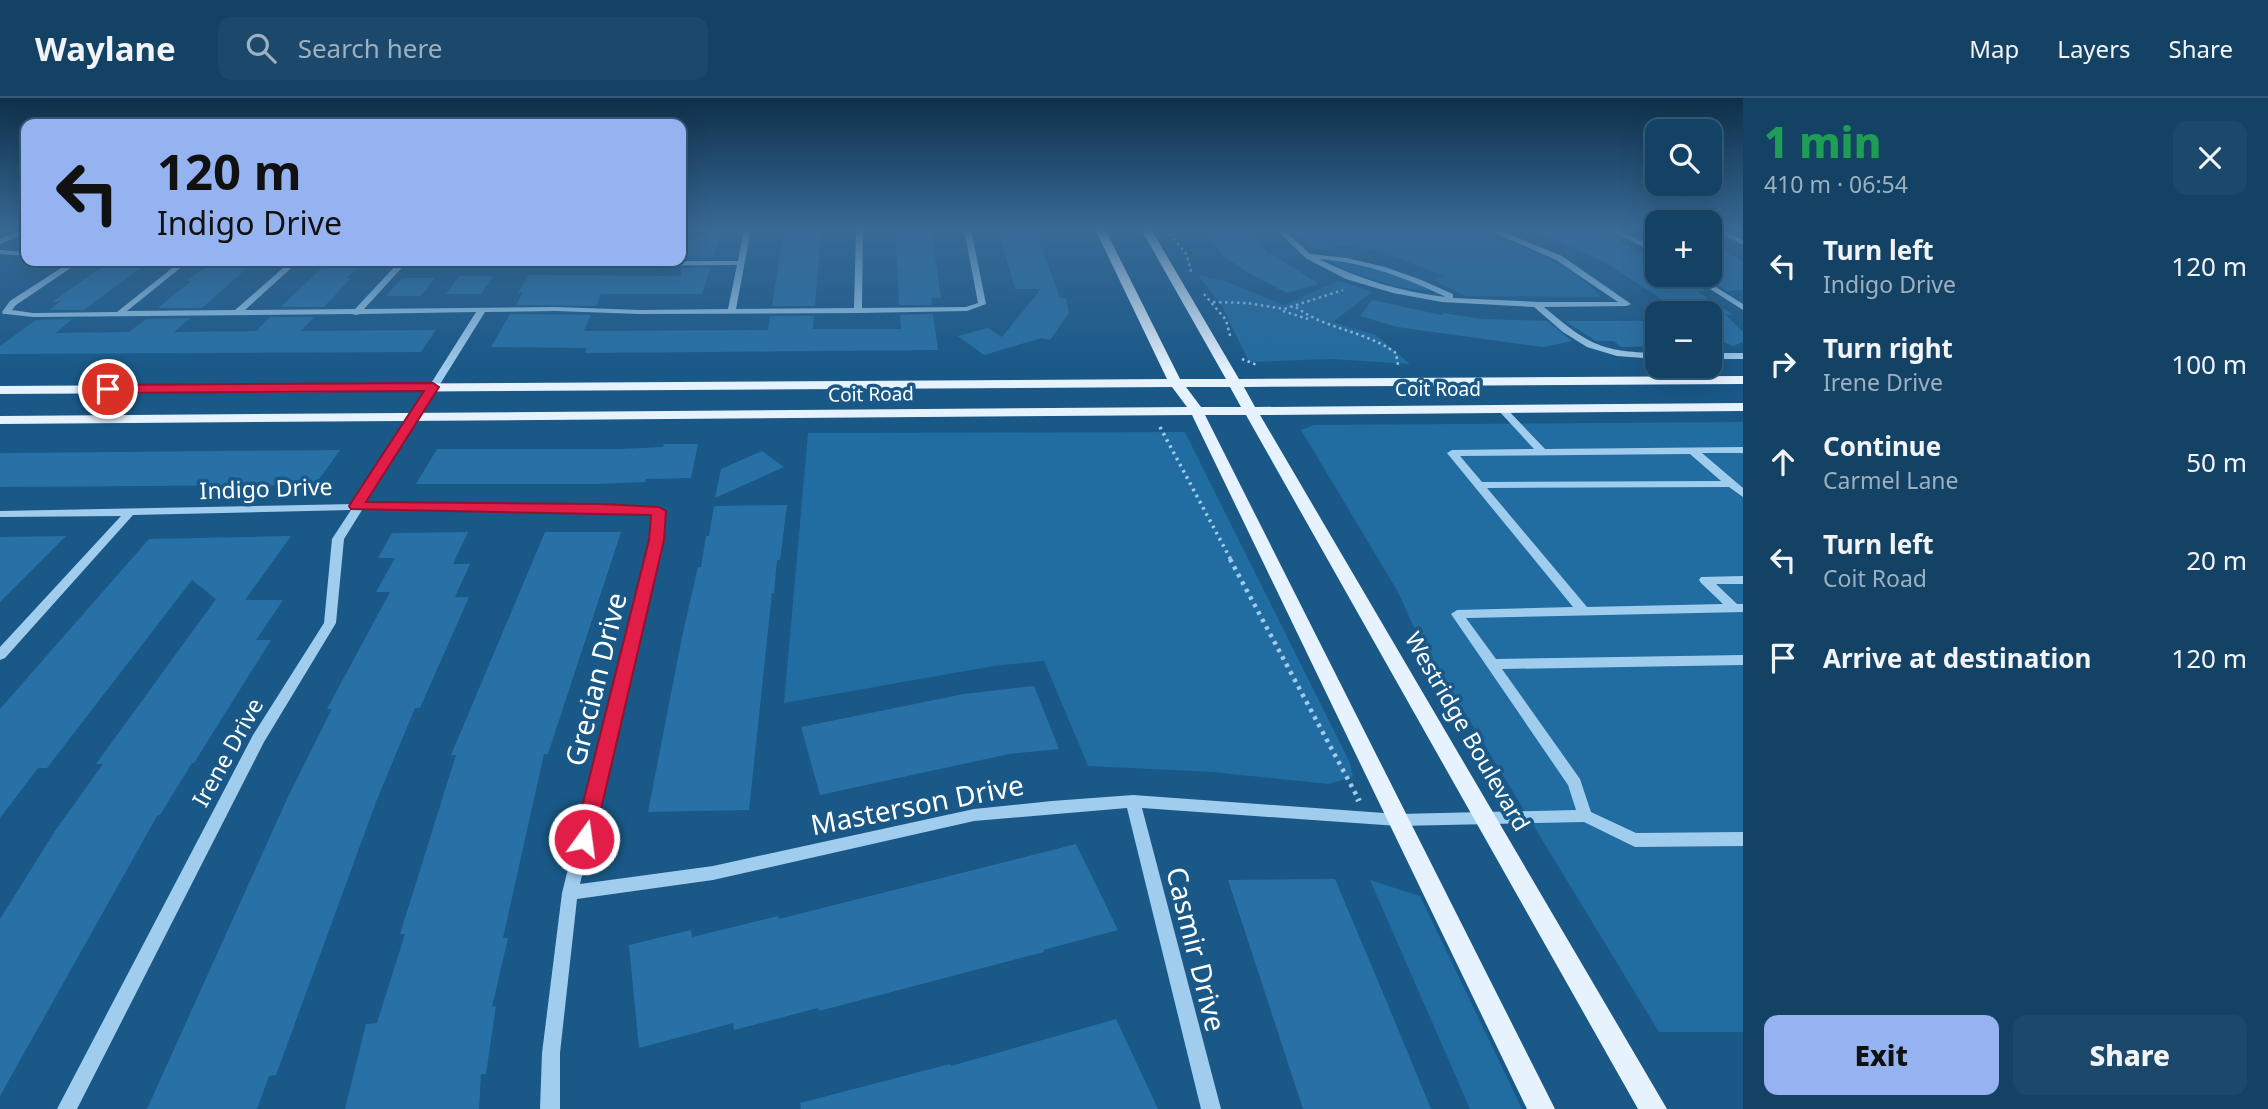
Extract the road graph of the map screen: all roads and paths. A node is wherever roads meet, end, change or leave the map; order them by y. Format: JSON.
{"nodes":[{"id":1,"x":54,"y":276,"type":"edge"},
{"id":2,"x":166,"y":276,"type":"edge"},
{"id":3,"x":278,"y":276,"type":"edge"},
{"id":4,"x":390,"y":276,"type":"edge"},
{"id":5,"x":738,"y":276,"type":"edge"},
{"id":6,"x":859,"y":276,"type":"edge"},
{"id":7,"x":976,"y":276,"type":"edge"},
{"id":8,"x":1123,"y":276,"type":"edge"},
{"id":9,"x":1174,"y":276,"type":"edge"},
{"id":10,"x":1192,"y":276,"type":"edge"},
{"id":11,"x":1351,"y":276,"type":"edge"},
{"id":12,"x":1402,"y":276,"type":"edge"},
{"id":13,"x":1586,"y":276,"type":"edge"},
{"id":14,"x":1357,"y":279,"type":"junction"},
{"id":15,"x":1193,"y":282,"type":"dead end"},
{"id":16,"x":1711,"y":287,"type":"edge"},
{"id":17,"x":1203,"y":292,"type":"dead end"},
{"id":18,"x":1212,"y":302,"type":"junction"},
{"id":19,"x":1461,"y":302,"type":"junction"},
{"id":20,"x":1536,"y":305,"type":"junction"},
{"id":21,"x":1297,"y":307,"type":"junction"},
{"id":22,"x":1743,"y":308,"type":"edge"},
{"id":23,"x":1276,"y":309,"type":"junction"},
{"id":24,"x":482,"y":310,"type":"junction"},
{"id":25,"x":858,"y":311,"type":"junction"},
{"id":26,"x":731,"y":312,"type":"junction"},
{"id":27,"x":237,"y":313,"type":"junction"},
{"id":28,"x":356,"y":313,"type":"junction"},
{"id":29,"x":120,"y":314,"type":"junction"},
{"id":30,"x":1311,"y":320,"type":"junction"},
{"id":31,"x":1233,"y":344,"type":"dead end"},
{"id":32,"x":1237,"y":353,"type":"dead end"},
{"id":33,"x":1645,"y":355,"type":"edge"},
{"id":34,"x":1722,"y":356,"type":"edge"},
{"id":35,"x":1743,"y":356,"type":"edge"},
{"id":36,"x":1256,"y":365,"type":"dead end"},
{"id":37,"x":1398,"y":365,"type":"dead end"},
{"id":38,"x":1743,"y":380,"type":"edge"},
{"id":39,"x":1236,"y":381,"type":"junction"},
{"id":40,"x":1175,"y":382,"type":"junction"},
{"id":41,"x":433,"y":387,"type":"junction"},
{"id":42,"x":0,"y":390,"type":"edge"},
{"id":43,"x":1743,"y":407,"type":"edge"},
{"id":44,"x":1501,"y":408,"type":"junction"},
{"id":45,"x":1251,"y":409,"type":"junction"},
{"id":46,"x":1195,"y":410,"type":"junction"},
{"id":47,"x":413,"y":417,"type":"junction"},
{"id":48,"x":0,"y":420,"type":"edge"},
{"id":49,"x":1162,"y":427,"type":"dead end"},
{"id":50,"x":1743,"y":450,"type":"edge"},
{"id":51,"x":1693,"y":451,"type":"junction"},
{"id":52,"x":1542,"y":452,"type":"junction"},
{"id":53,"x":1732,"y":484,"type":"junction"},
{"id":54,"x":1479,"y":485,"type":"junction"},
{"id":55,"x":1743,"y":494,"type":"edge"},
{"id":56,"x":356,"y":506,"type":"junction"},
{"id":57,"x":659,"y":511,"type":"joint"},
{"id":58,"x":128,"y":513,"type":"junction"},
{"id":59,"x":0,"y":514,"type":"edge"},
{"id":60,"x":1743,"y":580,"type":"edge"},
{"id":61,"x":1739,"y":608,"type":"edge"},
{"id":62,"x":1583,"y":611,"type":"junction"},
{"id":63,"x":0,"y":655,"type":"edge"},
{"id":64,"x":1743,"y":660,"type":"edge"},
{"id":65,"x":1492,"y":664,"type":"junction"},
{"id":66,"x":1133,"y":802,"type":"junction"},
{"id":67,"x":1585,"y":816,"type":"junction"},
{"id":68,"x":1486,"y":818,"type":"junction"},
{"id":69,"x":1369,"y":819,"type":"junction"},
{"id":70,"x":1398,"y":820,"type":"junction"},
{"id":71,"x":1743,"y":839,"type":"edge"},
{"id":72,"x":570,"y":893,"type":"junction"},
{"id":73,"x":67,"y":1109,"type":"edge"},
{"id":74,"x":550,"y":1109,"type":"edge"},
{"id":75,"x":1211,"y":1109,"type":"edge"},
{"id":76,"x":1541,"y":1109,"type":"edge"},
{"id":77,"x":1653,"y":1109,"type":"edge"}],
"edges":[{"from":1,"to":29,"type":"street"},
{"from":2,"to":29,"type":"street"},
{"from":3,"to":27,"type":"street"},
{"from":4,"to":28,"type":"street"},
{"from":5,"to":26,"type":"street"},
{"from":6,"to":25,"type":"street"},
{"from":7,"to":25,"type":"street"},
{"from":8,"to":40,"type":"main road"},
{"from":9,"to":39,"type":"main road","name":"Westridge Boulevard"},
{"from":10,"to":15,"type":"path"},
{"from":11,"to":14,"type":"street"},
{"from":12,"to":19,"type":"street"},
{"from":13,"to":20,"type":"street"},
{"from":14,"to":19,"type":"street"},
{"from":14,"to":21,"type":"path"},
{"from":16,"to":22,"type":"lane"},
{"from":17,"to":18,"type":"path"},
{"from":18,"to":23,"type":"path"},
{"from":18,"to":31,"type":"path"},
{"from":19,"to":20,"type":"street"},
{"from":20,"to":33,"type":"street"},
{"from":21,"to":23,"type":"path"},
{"from":21,"to":30,"type":"path"},
{"from":23,"to":30,"type":"path"},
{"from":24,"to":26,"type":"street"},
{"from":24,"to":28,"type":"street"},
{"from":24,"to":41,"type":"street","name":"Irene Drive"},
{"from":25,"to":26,"type":"street"},
{"from":27,"to":28,"type":"street"},
{"from":27,"to":29,"type":"street"},
{"from":30,"to":37,"type":"path"},
{"from":32,"to":36,"type":"path"},
{"from":34,"to":35,"type":"street"},
{"from":38,"to":39,"type":"main road","name":"Coit Road"},
{"from":39,"to":40,"type":"main road","name":"Coit Road"},
{"from":39,"to":45,"type":"main road","name":"Westridge Boulevard"},
{"from":40,"to":41,"type":"main road","name":"Coit Road"},
{"from":40,"to":46,"type":"main road"},
{"from":41,"to":42,"type":"main road","name":"Coit Road"},
{"from":41,"to":47,"type":"street","name":"Irene Drive"},
{"from":43,"to":44,"type":"main road","name":"Coit Road"},
{"from":44,"to":45,"type":"main road","name":"Coit Road"},
{"from":44,"to":52,"type":"street"},
{"from":45,"to":46,"type":"main road","name":"Coit Road"},
{"from":45,"to":68,"type":"main road","name":"Westridge Boulevard"},
{"from":46,"to":47,"type":"main road","name":"Coit Road"},
{"from":46,"to":70,"type":"main road"},
{"from":47,"to":48,"type":"main road","name":"Coit Road"},
{"from":47,"to":56,"type":"street","name":"Irene Drive"},
{"from":49,"to":69,"type":"path"},
{"from":50,"to":51,"type":"street"},
{"from":51,"to":52,"type":"street"},
{"from":51,"to":53,"type":"street"},
{"from":52,"to":54,"type":"street"},
{"from":53,"to":54,"type":"street"},
{"from":53,"to":55,"type":"street"},
{"from":54,"to":62,"type":"street"},
{"from":56,"to":57,"type":"street","name":"Indigo Drive"},
{"from":56,"to":58,"type":"street","name":"Indigo Drive"},
{"from":56,"to":73,"type":"street","name":"Irene Drive"},
{"from":57,"to":72,"type":"street","name":"Grecian Drive"},
{"from":58,"to":59,"type":"street","name":"Indigo Drive"},
{"from":58,"to":63,"type":"street"},
{"from":60,"to":61,"type":"street"},
{"from":61,"to":62,"type":"street"},
{"from":62,"to":65,"type":"street"},
{"from":64,"to":65,"type":"street"},
{"from":65,"to":67,"type":"street"},
{"from":66,"to":69,"type":"street","name":"Masterson Drive"},
{"from":66,"to":72,"type":"street","name":"Masterson Drive"},
{"from":66,"to":75,"type":"street","name":"Casmir Drive"},
{"from":67,"to":68,"type":"street","name":"Masterson Drive"},
{"from":67,"to":71,"type":"street"},
{"from":68,"to":70,"type":"street","name":"Masterson Drive"},
{"from":68,"to":77,"type":"main road","name":"Westridge Boulevard"},
{"from":69,"to":70,"type":"street","name":"Masterson Drive"},
{"from":70,"to":76,"type":"main road"},
{"from":72,"to":74,"type":"street","name":"Grecian Drive"}]}
